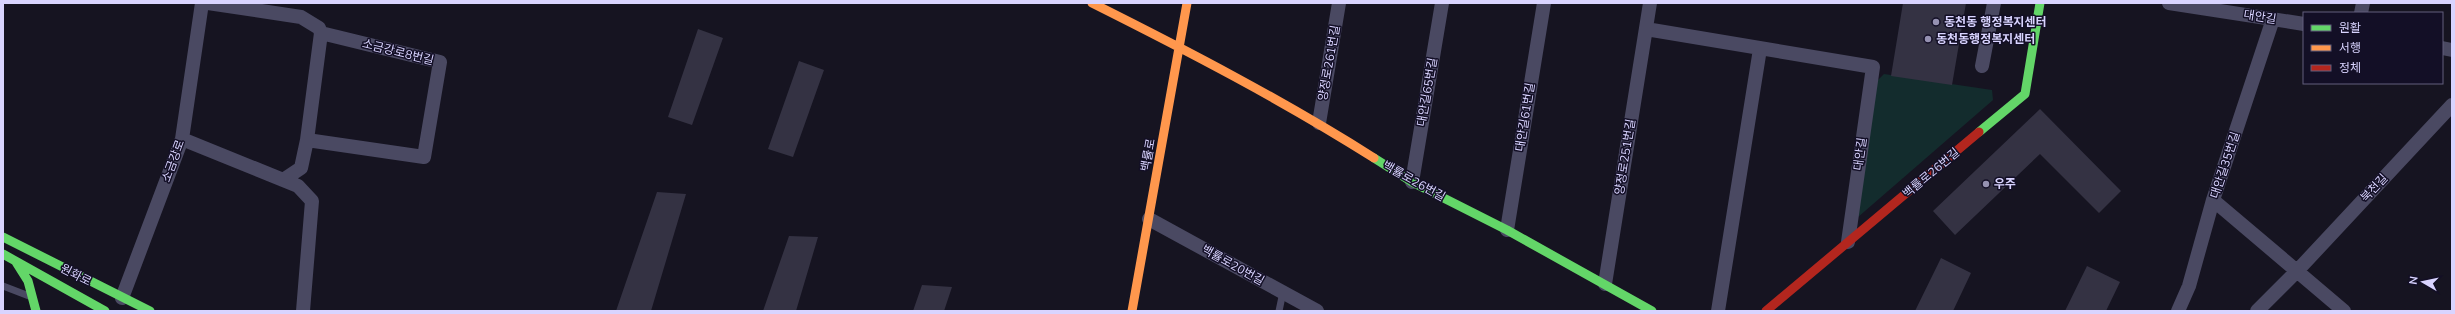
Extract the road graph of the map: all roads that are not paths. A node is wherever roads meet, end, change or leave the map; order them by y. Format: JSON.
{"nodes":[{"id":1,"x":202,"y":3,"type":"edge"},
{"id":2,"x":208,"y":3,"type":"edge"},
{"id":3,"x":1092,"y":3,"type":"edge"},
{"id":4,"x":1187,"y":3,"type":"edge"},
{"id":5,"x":1339,"y":3,"type":"edge"},
{"id":6,"x":1442,"y":3,"type":"edge"},
{"id":7,"x":1544,"y":3,"type":"edge"},
{"id":8,"x":1650,"y":3,"type":"edge"},
{"id":9,"x":1994,"y":3,"type":"edge"},
{"id":10,"x":2040,"y":3,"type":"edge"},
{"id":11,"x":2169,"y":3,"type":"edge"},
{"id":12,"x":2273,"y":19,"type":"junction"},
{"id":13,"x":2303,"y":24,"type":"edge"},
{"id":14,"x":1646,"y":29,"type":"junction"},
{"id":15,"x":321,"y":33,"type":"junction"},
{"id":16,"x":1180,"y":47,"type":"junction"},
{"id":17,"x":1760,"y":49,"type":"junction"},
{"id":18,"x":1982,"y":66,"type":"dead end"},
{"id":19,"x":2452,"y":105,"type":"edge"},
{"id":20,"x":1319,"y":123,"type":"junction"},
{"id":21,"x":182,"y":139,"type":"junction"},
{"id":22,"x":307,"y":140,"type":"junction"},
{"id":23,"x":283,"y":180,"type":"junction"},
{"id":24,"x":1412,"y":182,"type":"junction"},
{"id":25,"x":2213,"y":200,"type":"junction"},
{"id":26,"x":1149,"y":219,"type":"junction"},
{"id":27,"x":1507,"y":230,"type":"junction"},
{"id":28,"x":3,"y":231,"type":"edge"},
{"id":29,"x":3,"y":237,"type":"edge"},
{"id":30,"x":1848,"y":242,"type":"junction"},
{"id":31,"x":27,"y":250,"type":"junction"},
{"id":32,"x":3,"y":254,"type":"edge"},
{"id":33,"x":15,"y":261,"type":"junction"},
{"id":34,"x":2297,"y":271,"type":"junction"},
{"id":35,"x":1605,"y":284,"type":"junction"},
{"id":36,"x":3,"y":286,"type":"edge"},
{"id":37,"x":1283,"y":292,"type":"junction"},
{"id":38,"x":33,"y":298,"type":"junction"},
{"id":39,"x":120,"y":302,"type":"junction"},
{"id":40,"x":36,"y":311,"type":"edge"},
{"id":41,"x":105,"y":311,"type":"edge"},
{"id":42,"x":150,"y":311,"type":"edge"},
{"id":43,"x":303,"y":311,"type":"edge"},
{"id":44,"x":1132,"y":311,"type":"edge"},
{"id":45,"x":1279,"y":311,"type":"edge"},
{"id":46,"x":1317,"y":311,"type":"edge"},
{"id":47,"x":1652,"y":311,"type":"edge"},
{"id":48,"x":1718,"y":311,"type":"edge"},
{"id":49,"x":1766,"y":311,"type":"edge"},
{"id":50,"x":2178,"y":311,"type":"edge"},
{"id":51,"x":2257,"y":311,"type":"edge"},
{"id":52,"x":2344,"y":311,"type":"edge"}],
"edges":[{"from":1,"to":21,"type":"street","name":"소금강로"},
{"from":2,"to":15,"type":"street"},
{"from":3,"to":16,"type":"street","name":"백률로26번길"},
{"from":4,"to":16,"type":"street","name":"백률로"},
{"from":5,"to":20,"type":"street","name":"양정로261번길"},
{"from":6,"to":24,"type":"street","name":"대안길65번길"},
{"from":7,"to":27,"type":"street","name":"대안길61번길"},
{"from":8,"to":14,"type":"street","name":"양정로251번길"},
{"from":9,"to":18,"type":"street"},
{"from":10,"to":30,"type":"street","name":"백률로26번길"},
{"from":11,"to":12,"type":"street","name":"대안길"},
{"from":12,"to":13,"type":"street","name":"대안길"},
{"from":12,"to":25,"type":"street","name":"대안길35번길"},
{"from":14,"to":17,"type":"street"},
{"from":14,"to":35,"type":"street","name":"양정로251번길"},
{"from":15,"to":22,"type":"street"},
{"from":15,"to":22,"type":"street","name":"소금강로8번길"},
{"from":16,"to":20,"type":"street","name":"백률로26번길"},
{"from":16,"to":26,"type":"street","name":"백률로"},
{"from":17,"to":30,"type":"street","name":"대안길"},
{"from":17,"to":48,"type":"street"},
{"from":19,"to":34,"type":"street","name":"북천길"},
{"from":20,"to":24,"type":"street","name":"백률로26번길"},
{"from":21,"to":23,"type":"street"},
{"from":21,"to":39,"type":"street","name":"소금강로"},
{"from":22,"to":23,"type":"street"},
{"from":23,"to":43,"type":"street"},
{"from":24,"to":27,"type":"street","name":"백률로26번길"},
{"from":25,"to":34,"type":"street"},
{"from":25,"to":50,"type":"street","name":"대안길35번길"},
{"from":26,"to":37,"type":"street","name":"백률로20번길"},
{"from":26,"to":44,"type":"street","name":"백률로"},
{"from":27,"to":35,"type":"street","name":"백률로26번길"},
{"from":28,"to":31,"type":"street"},
{"from":29,"to":31,"type":"street","name":"원화로"},
{"from":30,"to":49,"type":"street","name":"백률로26번길"},
{"from":31,"to":39,"type":"street","name":"원화로"},
{"from":32,"to":33,"type":"street","name":"원화로"},
{"from":33,"to":38,"type":"street"},
{"from":33,"to":41,"type":"street","name":"원화로"},
{"from":34,"to":51,"type":"street","name":"북천길"},
{"from":34,"to":52,"type":"street"},
{"from":35,"to":47,"type":"street","name":"백률로26번길"},
{"from":36,"to":38,"type":"lane"},
{"from":37,"to":45,"type":"lane"},
{"from":37,"to":46,"type":"street","name":"백률로20번길"},
{"from":38,"to":40,"type":"street"},
{"from":39,"to":42,"type":"street","name":"원화로"}]}
